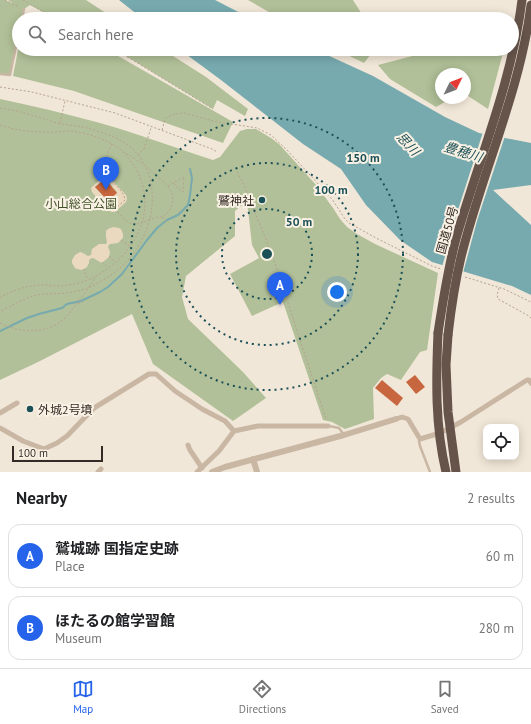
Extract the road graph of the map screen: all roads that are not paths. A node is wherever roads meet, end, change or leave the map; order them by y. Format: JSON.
{"nodes":[{"id":1,"x":522,"y":0,"type":"edge"},
{"id":2,"x":531,"y":5,"type":"edge"},
{"id":3,"x":24,"y":9,"type":"road end"},
{"id":4,"x":23,"y":12,"type":"edge"},
{"id":5,"x":519,"y":22,"type":"edge"},
{"id":6,"x":14,"y":56,"type":"edge"},
{"id":7,"x":512,"y":56,"type":"edge"},
{"id":8,"x":0,"y":74,"type":"edge"},
{"id":9,"x":531,"y":383,"type":"edge"},
{"id":10,"x":18,"y":403,"type":"dead end"},
{"id":11,"x":0,"y":413,"type":"edge"},
{"id":12,"x":396,"y":419,"type":"joint"},
{"id":13,"x":328,"y":426,"type":"joint"},
{"id":14,"x":0,"y":428,"type":"edge"},
{"id":15,"x":450,"y":428,"type":"junction"},
{"id":16,"x":234,"y":431,"type":"junction"},
{"id":17,"x":440,"y":433,"type":"junction"},
{"id":18,"x":344,"y":435,"type":"junction"},
{"id":19,"x":420,"y":439,"type":"junction"},
{"id":20,"x":188,"y":445,"type":"dead end"},
{"id":21,"x":253,"y":459,"type":"junction"},
{"id":22,"x":200,"y":470,"type":"edge"},
{"id":23,"x":212,"y":472,"type":"edge"},
{"id":24,"x":257,"y":472,"type":"edge"},
{"id":25,"x":430,"y":472,"type":"edge"},
{"id":26,"x":446,"y":472,"type":"edge"},
{"id":27,"x":456,"y":472,"type":"edge"}],
"edges":[{"from":1,"to":5,"type":"highway","name":"国道50号","bridge":true},
{"from":2,"to":15,"type":"highway","name":"国道50号","bridge":true},
{"from":3,"to":4,"type":"lane"},
{"from":6,"to":8,"type":"lane"},
{"from":7,"to":17,"type":"highway","name":"国道50号","bridge":true},
{"from":9,"to":15,"type":"street"},
{"from":10,"to":11,"type":"street"},
{"from":12,"to":18,"type":"street"},
{"from":12,"to":19,"type":"street"},
{"from":13,"to":16,"type":"street"},
{"from":13,"to":18,"type":"lane"},
{"from":14,"to":16,"type":"street"},
{"from":15,"to":17,"type":"street"},
{"from":15,"to":27,"type":"highway","name":"国道50号"},
{"from":16,"to":22,"type":"street"},
{"from":17,"to":19,"type":"street"},
{"from":17,"to":26,"type":"highway","name":"国道50号"},
{"from":18,"to":21,"type":"street"},
{"from":19,"to":25,"type":"lane"},
{"from":20,"to":22,"type":"street"},
{"from":21,"to":23,"type":"street"},
{"from":21,"to":24,"type":"street"}]}
